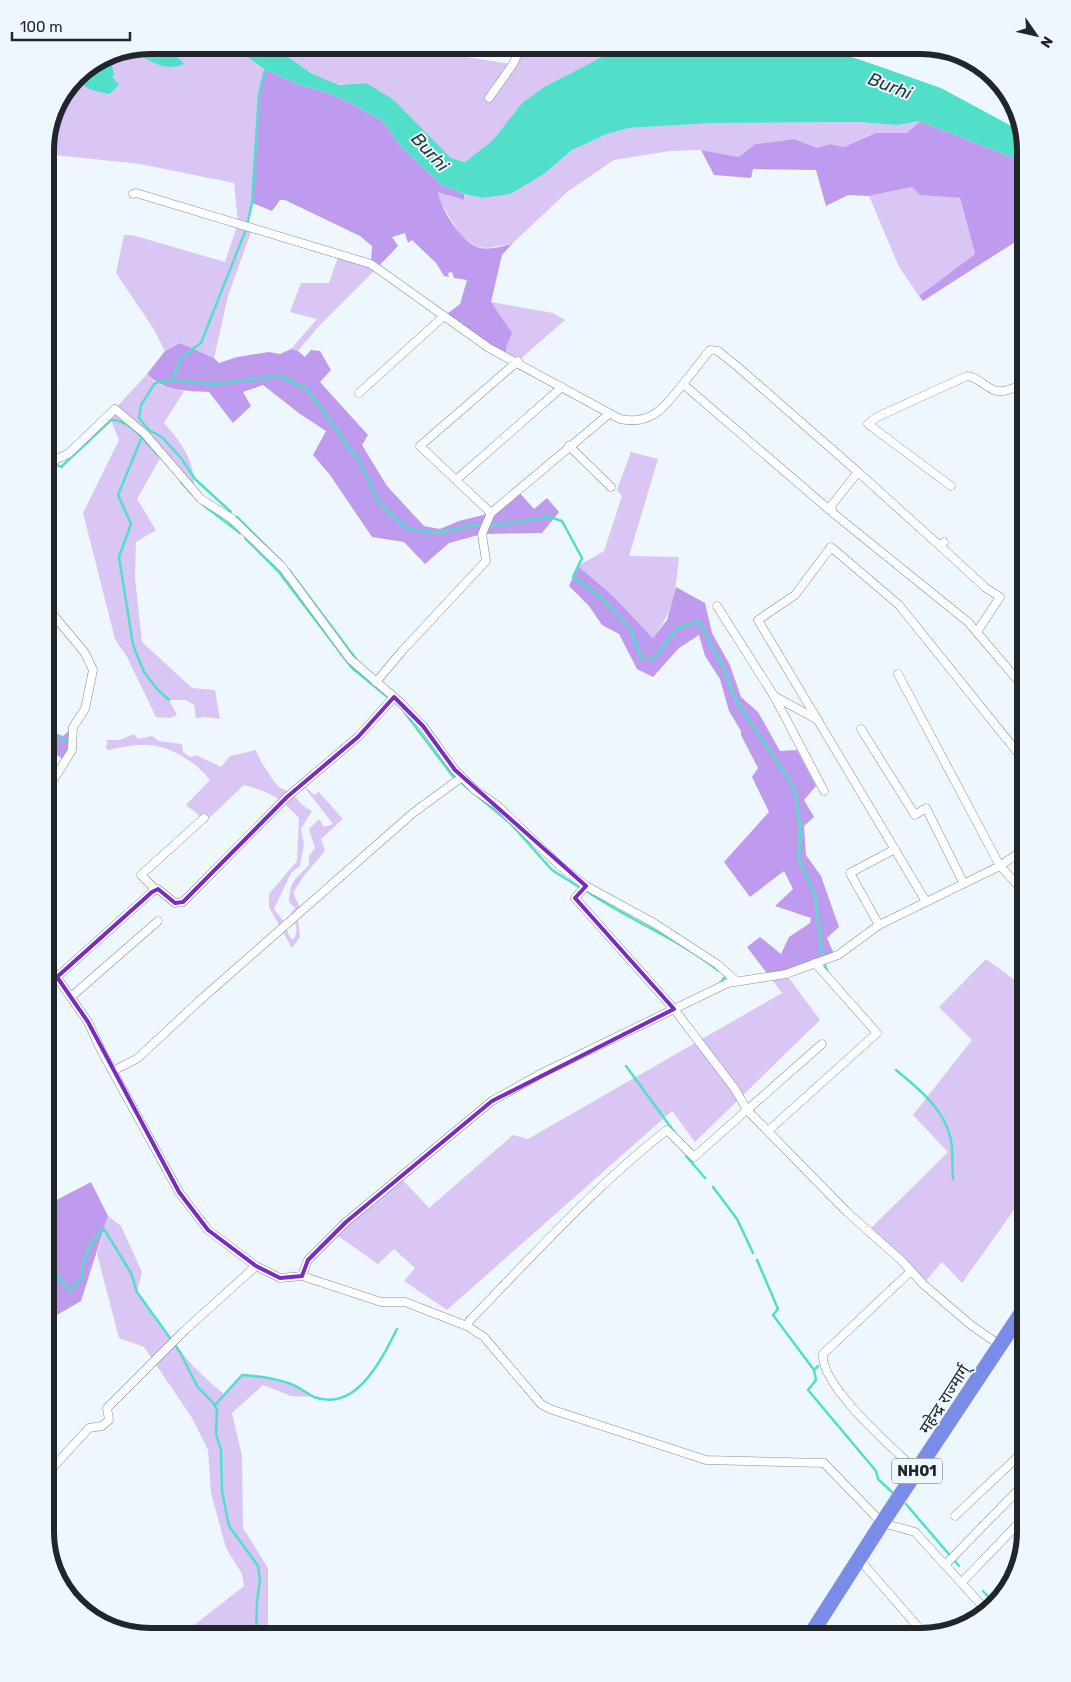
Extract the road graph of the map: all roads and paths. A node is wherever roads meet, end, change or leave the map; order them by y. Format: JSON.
{"nodes":[{"id":1,"x":517,"y":54,"type":"edge"},
{"id":2,"x":489,"y":98,"type":"dead end"},
{"id":3,"x":133,"y":194,"type":"dead end"},
{"id":4,"x":444,"y":316,"type":"junction"},
{"id":5,"x":518,"y":361,"type":"junction"},
{"id":6,"x":683,"y":384,"type":"junction"},
{"id":7,"x":1017,"y":386,"type":"edge"},
{"id":8,"x":562,"y":387,"type":"junction"},
{"id":9,"x":359,"y":393,"type":"dead end"},
{"id":10,"x":609,"y":414,"type":"junction"},
{"id":11,"x":569,"y":446,"type":"junction"},
{"id":12,"x":54,"y":460,"type":"edge"},
{"id":13,"x":858,"y":472,"type":"junction"},
{"id":14,"x":456,"y":480,"type":"junction"},
{"id":15,"x":611,"y":486,"type":"dead end"},
{"id":16,"x":951,"y":486,"type":"dead end"},
{"id":17,"x":491,"y":513,"type":"junction"},
{"id":18,"x":833,"y":513,"type":"junction"},
{"id":19,"x":717,"y":606,"type":"dead end"},
{"id":20,"x":54,"y":616,"type":"edge"},
{"id":21,"x":978,"y":632,"type":"junction"},
{"id":22,"x":1017,"y":673,"type":"edge"},
{"id":23,"x":898,"y":674,"type":"dead end"},
{"id":24,"x":1015,"y":676,"type":"junction"},
{"id":25,"x":1017,"y":679,"type":"edge"},
{"id":26,"x":376,"y":682,"type":"junction"},
{"id":27,"x":774,"y":696,"type":"junction"},
{"id":28,"x":394,"y":697,"type":"junction"},
{"id":29,"x":820,"y":721,"type":"junction"},
{"id":30,"x":861,"y":729,"type":"dead end"},
{"id":31,"x":1017,"y":752,"type":"edge"},
{"id":32,"x":462,"y":777,"type":"junction"},
{"id":33,"x":54,"y":779,"type":"edge"},
{"id":34,"x":824,"y":791,"type":"dead end"},
{"id":35,"x":204,"y":818,"type":"dead end"},
{"id":36,"x":895,"y":849,"type":"junction"},
{"id":37,"x":1017,"y":854,"type":"edge"},
{"id":38,"x":1000,"y":866,"type":"junction"},
{"id":39,"x":963,"y":882,"type":"junction"},
{"id":40,"x":1017,"y":884,"type":"edge"},
{"id":41,"x":586,"y":886,"type":"junction"},
{"id":42,"x":152,"y":892,"type":"junction"},
{"id":43,"x":925,"y":900,"type":"junction"},
{"id":44,"x":158,"y":921,"type":"dead end"},
{"id":45,"x":878,"y":925,"type":"junction"},
{"id":46,"x":815,"y":963,"type":"junction"},
{"id":47,"x":54,"y":973,"type":"edge"},
{"id":48,"x":57,"y":977,"type":"junction"},
{"id":49,"x":736,"y":981,"type":"junction"},
{"id":50,"x":72,"y":996,"type":"junction"},
{"id":51,"x":674,"y":1010,"type":"junction"},
{"id":52,"x":822,"y":1044,"type":"dead end"},
{"id":53,"x":113,"y":1070,"type":"junction"},
{"id":54,"x":747,"y":1110,"type":"junction"},
{"id":55,"x":768,"y":1131,"type":"junction"},
{"id":56,"x":256,"y":1266,"type":"junction"},
{"id":57,"x":911,"y":1271,"type":"junction"},
{"id":58,"x":302,"y":1276,"type":"junction"},
{"id":59,"x":1017,"y":1320,"type":"edge"},
{"id":60,"x":467,"y":1326,"type":"junction"},
{"id":61,"x":1000,"y":1345,"type":"junction"},
{"id":62,"x":1017,"y":1457,"type":"edge"},
{"id":63,"x":54,"y":1466,"type":"edge"},
{"id":64,"x":917,"y":1471,"type":"junction"},
{"id":65,"x":1017,"y":1491,"type":"edge"},
{"id":66,"x":955,"y":1516,"type":"dead end"},
{"id":67,"x":882,"y":1523,"type":"junction"},
{"id":68,"x":1016,"y":1526,"type":"edge"},
{"id":69,"x":859,"y":1559,"type":"junction"},
{"id":70,"x":946,"y":1564,"type":"junction"},
{"id":71,"x":962,"y":1582,"type":"junction"},
{"id":72,"x":982,"y":1605,"type":"edge"},
{"id":73,"x":815,"y":1628,"type":"edge"},
{"id":74,"x":919,"y":1628,"type":"edge"}],
"edges":[{"from":1,"to":2,"type":"street"},
{"from":3,"to":4,"type":"street"},
{"from":4,"to":5,"type":"street"},
{"from":4,"to":9,"type":"street"},
{"from":5,"to":8,"type":"street"},
{"from":5,"to":14,"type":"street"},
{"from":6,"to":10,"type":"street"},
{"from":6,"to":13,"type":"street"},
{"from":6,"to":18,"type":"street"},
{"from":7,"to":16,"type":"street"},
{"from":8,"to":10,"type":"street"},
{"from":8,"to":14,"type":"street"},
{"from":10,"to":11,"type":"street"},
{"from":11,"to":15,"type":"street"},
{"from":11,"to":17,"type":"street"},
{"from":12,"to":26,"type":"street"},
{"from":13,"to":18,"type":"street"},
{"from":13,"to":21,"type":"street"},
{"from":14,"to":17,"type":"street"},
{"from":17,"to":26,"type":"street"},
{"from":18,"to":21,"type":"street"},
{"from":19,"to":27,"type":"street"},
{"from":20,"to":33,"type":"street"},
{"from":21,"to":24,"type":"street"},
{"from":22,"to":24,"type":"street"},
{"from":23,"to":38,"type":"street"},
{"from":24,"to":25,"type":"street"},
{"from":26,"to":28,"type":"street"},
{"from":27,"to":29,"type":"street"},
{"from":27,"to":34,"type":"street"},
{"from":28,"to":32,"type":"street"},
{"from":28,"to":42,"type":"street"},
{"from":29,"to":31,"type":"street"},
{"from":29,"to":36,"type":"street"},
{"from":30,"to":39,"type":"street"},
{"from":32,"to":41,"type":"street"},
{"from":32,"to":53,"type":"street"},
{"from":35,"to":42,"type":"street"},
{"from":36,"to":43,"type":"street"},
{"from":36,"to":45,"type":"street"},
{"from":37,"to":38,"type":"street"},
{"from":38,"to":39,"type":"street"},
{"from":38,"to":40,"type":"street"},
{"from":39,"to":43,"type":"street"},
{"from":41,"to":49,"type":"street"},
{"from":41,"to":51,"type":"street"},
{"from":42,"to":48,"type":"street"},
{"from":43,"to":45,"type":"street"},
{"from":44,"to":50,"type":"street"},
{"from":45,"to":46,"type":"street"},
{"from":46,"to":49,"type":"street"},
{"from":46,"to":55,"type":"street"},
{"from":47,"to":48,"type":"street"},
{"from":48,"to":50,"type":"street"},
{"from":49,"to":51,"type":"street"},
{"from":50,"to":53,"type":"street"},
{"from":51,"to":54,"type":"street"},
{"from":51,"to":58,"type":"street"},
{"from":52,"to":54,"type":"street"},
{"from":53,"to":56,"type":"street"},
{"from":54,"to":55,"type":"street"},
{"from":54,"to":60,"type":"street"},
{"from":55,"to":57,"type":"street"},
{"from":56,"to":58,"type":"street"},
{"from":56,"to":63,"type":"street"},
{"from":57,"to":61,"type":"street"},
{"from":57,"to":64,"type":"street"},
{"from":58,"to":60,"type":"street"},
{"from":59,"to":61,"type":"highway","name":"महेन्द्र राज्मार्ग्","number":"NH01"},
{"from":60,"to":67,"type":"street"},
{"from":61,"to":64,"type":"highway","name":"महेन्द्र राज्मार्ग्","number":"NH01"},
{"from":62,"to":66,"type":"street"},
{"from":64,"to":67,"type":"highway","name":"महेन्द्र राज्मार्ग्","number":"NH01"},
{"from":65,"to":70,"type":"street"},
{"from":67,"to":69,"type":"highway","name":"महेन्द्र राज्मार्ग्","number":"NH01"},
{"from":67,"to":70,"type":"street"},
{"from":68,"to":71,"type":"street"},
{"from":69,"to":73,"type":"highway","name":"महेन्द्र राज्मार्ग्","number":"NH01"},
{"from":69,"to":74,"type":"street"},
{"from":70,"to":71,"type":"street"},
{"from":71,"to":72,"type":"street"}]}
